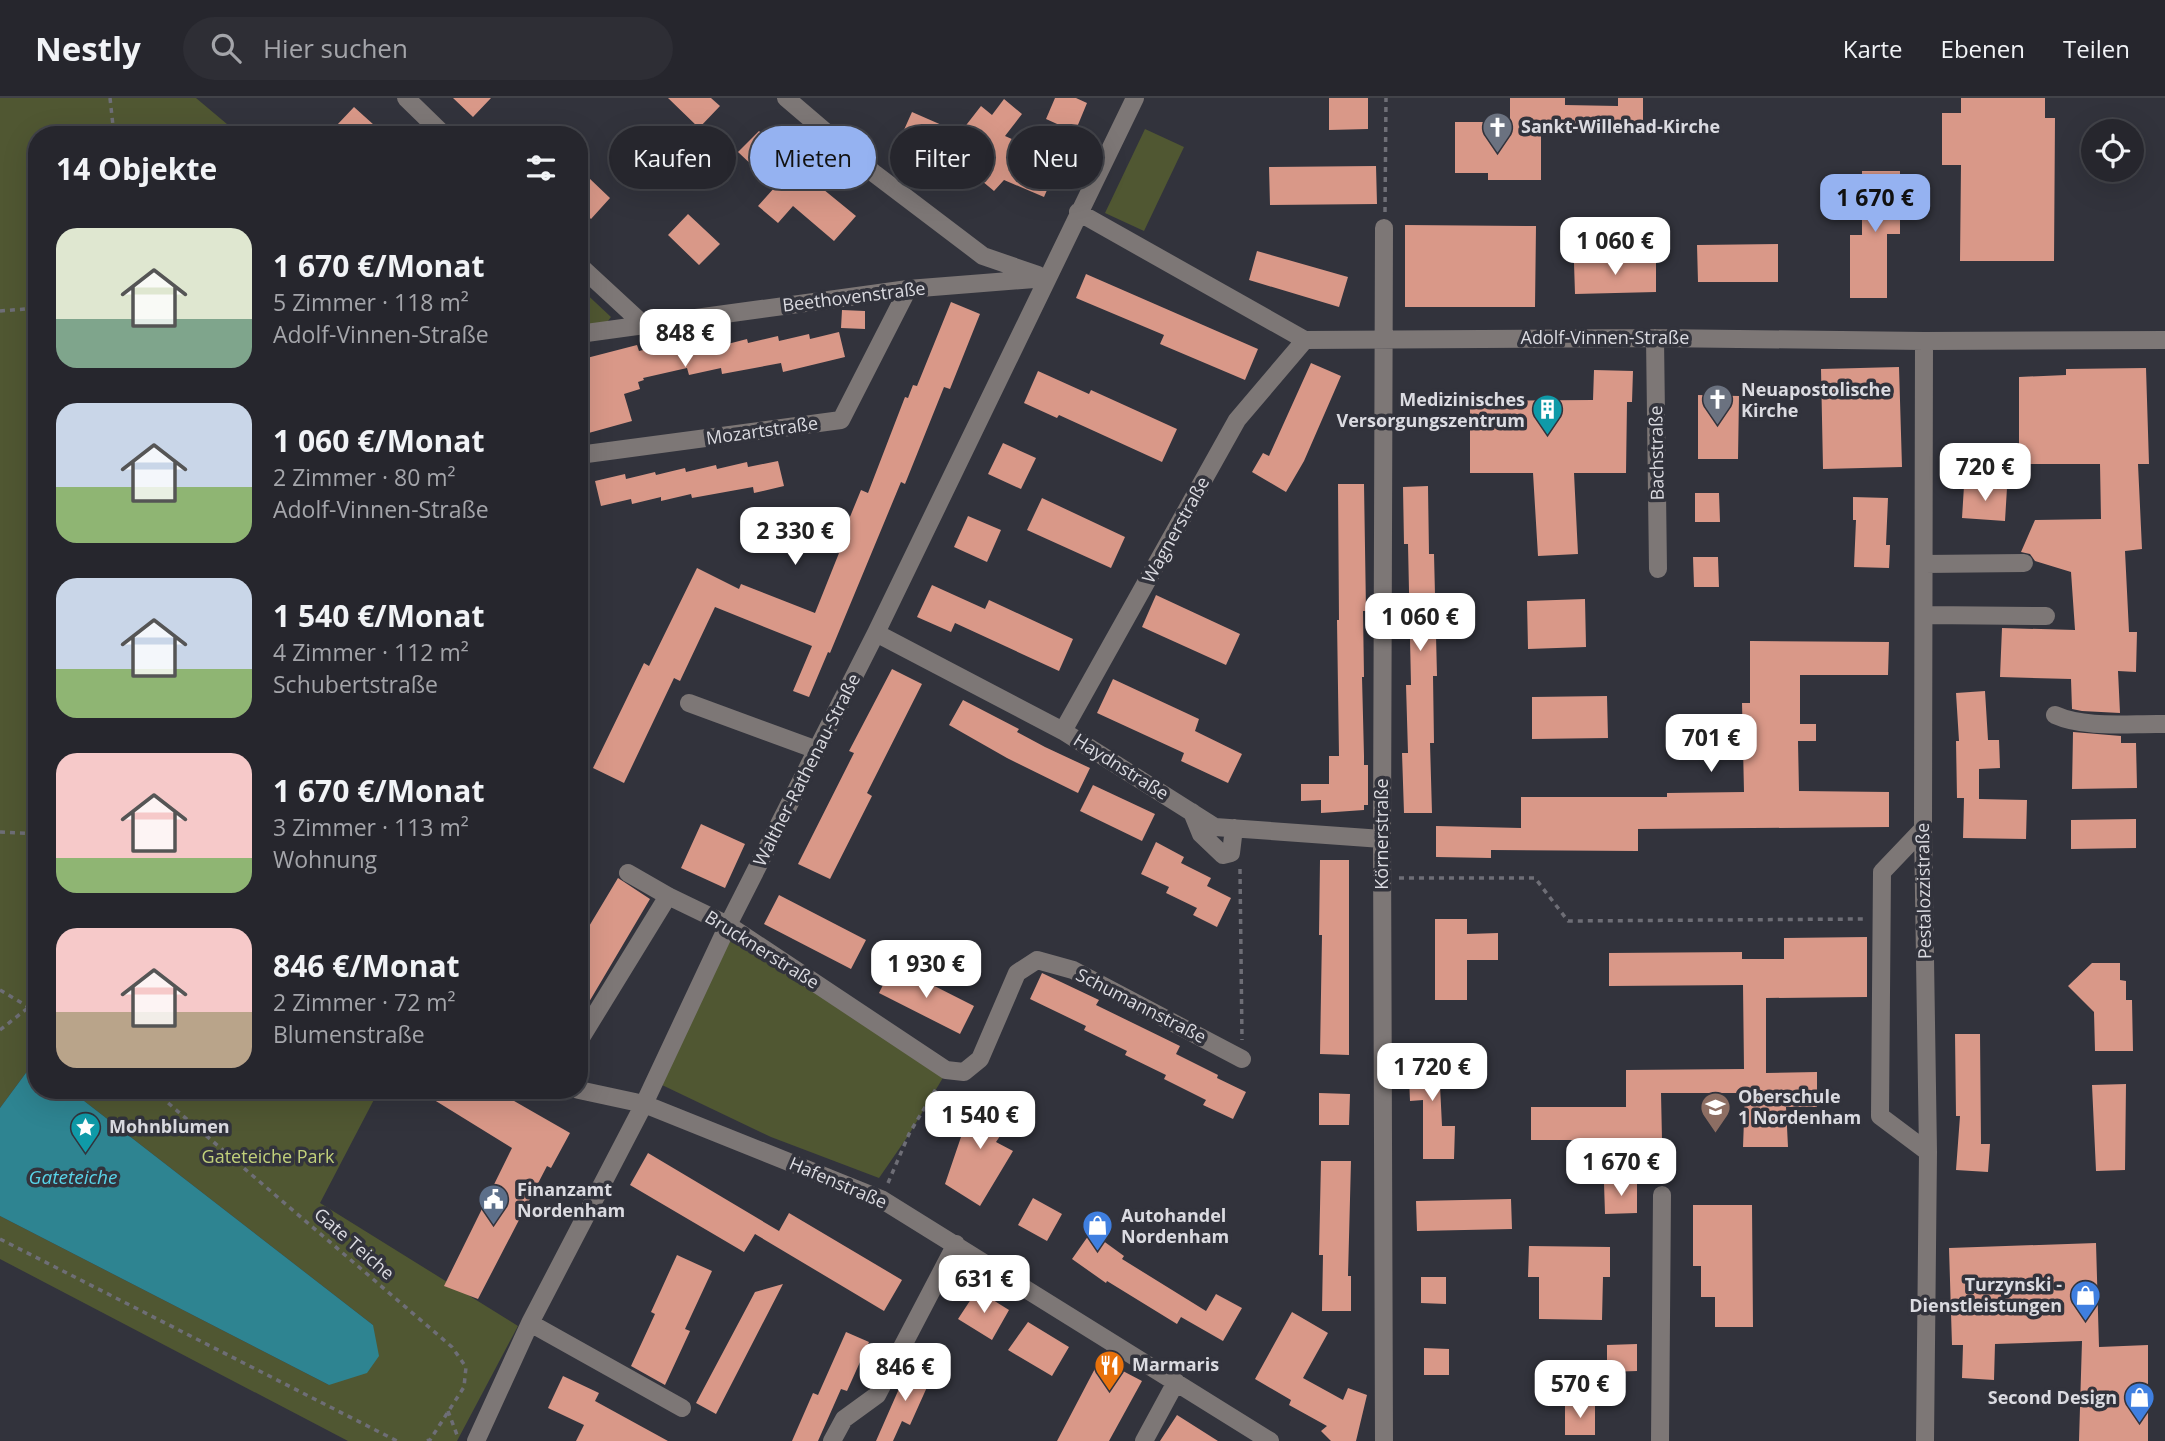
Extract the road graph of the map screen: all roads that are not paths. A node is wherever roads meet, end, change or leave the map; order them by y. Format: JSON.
{"nodes":[{"id":1,"x":406,"y":98,"type":"edge"},
{"id":2,"x":786,"y":98,"type":"edge"},
{"id":3,"x":1135,"y":98,"type":"edge"},
{"id":4,"x":435,"y":126,"type":"edge"},
{"id":5,"x":1079,"y":212,"type":"junction"},
{"id":6,"x":1384,"y":228,"type":"road end"},
{"id":7,"x":588,"y":273,"type":"edge"},
{"id":8,"x":1047,"y":278,"type":"junction"},
{"id":9,"x":908,"y":289,"type":"junction"},
{"id":10,"x":644,"y":326,"type":"junction"},
{"id":11,"x":588,"y":333,"type":"edge"},
{"id":12,"x":1384,"y":338,"type":"junction"},
{"id":13,"x":1656,"y":338,"type":"junction"},
{"id":14,"x":1305,"y":340,"type":"junction"},
{"id":15,"x":2165,"y":340,"type":"edge"},
{"id":16,"x":1924,"y":341,"type":"junction"},
{"id":17,"x":588,"y":454,"type":"edge"},
{"id":18,"x":2024,"y":563,"type":"dead end"},
{"id":19,"x":1924,"y":564,"type":"junction"},
{"id":20,"x":1658,"y":569,"type":"dead end"},
{"id":21,"x":1924,"y":615,"type":"junction"},
{"id":22,"x":2046,"y":617,"type":"dead end"},
{"id":23,"x":876,"y":633,"type":"junction"},
{"id":24,"x":689,"y":703,"type":"dead end"},
{"id":25,"x":2055,"y":715,"type":"dead end"},
{"id":26,"x":2165,"y":723,"type":"edge"},
{"id":27,"x":1063,"y":731,"type":"junction"},
{"id":28,"x":817,"y":750,"type":"junction"},
{"id":29,"x":1191,"y":812,"type":"junction"},
{"id":30,"x":1234,"y":828,"type":"junction"},
{"id":31,"x":1923,"y":829,"type":"junction"},
{"id":32,"x":1382,"y":839,"type":"junction"},
{"id":33,"x":628,"y":873,"type":"dead end"},
{"id":34,"x":668,"y":896,"type":"junction"},
{"id":35,"x":728,"y":925,"type":"junction"},
{"id":36,"x":1037,"y":960,"type":"joint"},
{"id":37,"x":588,"y":1026,"type":"edge"},
{"id":38,"x":1242,"y":1059,"type":"road end"},
{"id":39,"x":588,"y":1092,"type":"edge"},
{"id":40,"x":644,"y":1104,"type":"junction"},
{"id":41,"x":1928,"y":1152,"type":"junction"},
{"id":42,"x":1662,"y":1195,"type":"dead end"},
{"id":43,"x":956,"y":1244,"type":"junction"},
{"id":44,"x":530,"y":1324,"type":"junction"},
{"id":45,"x":1176,"y":1382,"type":"junction"},
{"id":46,"x":682,"y":1408,"type":"dead end"},
{"id":47,"x":476,"y":1441,"type":"edge"},
{"id":48,"x":832,"y":1441,"type":"edge"},
{"id":49,"x":1144,"y":1441,"type":"edge"},
{"id":50,"x":1270,"y":1441,"type":"edge"},
{"id":51,"x":1384,"y":1441,"type":"edge"},
{"id":52,"x":1660,"y":1441,"type":"edge"},
{"id":53,"x":1926,"y":1441,"type":"edge"}],
"edges":[{"from":1,"to":4,"type":"street"},
{"from":2,"to":8,"type":"street"},
{"from":3,"to":5,"type":"street","name":"Walther-Rathenau-Straße"},
{"from":5,"to":8,"type":"street","name":"Walther-Rathenau-Straße"},
{"from":5,"to":14,"type":"street"},
{"from":6,"to":12,"type":"street","name":"Körnerstraße"},
{"from":7,"to":10,"type":"street"},
{"from":8,"to":9,"type":"street","name":"Beethovenstraße"},
{"from":8,"to":23,"type":"street","name":"Walther-Rathenau-Straße"},
{"from":9,"to":10,"type":"street","name":"Beethovenstraße"},
{"from":9,"to":17,"type":"street","name":"Mozartstraße"},
{"from":10,"to":11,"type":"street","name":"Beethovenstraße"},
{"from":12,"to":13,"type":"street","name":"Adolf-Vinnen-Straße"},
{"from":12,"to":14,"type":"street","name":"Adolf-Vinnen-Straße"},
{"from":12,"to":32,"type":"street","name":"Körnerstraße"},
{"from":13,"to":16,"type":"street","name":"Adolf-Vinnen-Straße"},
{"from":13,"to":20,"type":"street","name":"Bachstraße"},
{"from":14,"to":27,"type":"street","name":"Wagnerstraße"},
{"from":15,"to":16,"type":"street","name":"Adolf-Vinnen-Straße"},
{"from":16,"to":19,"type":"street","name":"Pestalozzistraße"},
{"from":18,"to":19,"type":"street"},
{"from":19,"to":21,"type":"street","name":"Pestalozzistraße"},
{"from":21,"to":22,"type":"street"},
{"from":21,"to":31,"type":"street","name":"Pestalozzistraße"},
{"from":23,"to":27,"type":"street","name":"Haydnstraße"},
{"from":23,"to":28,"type":"street","name":"Walther-Rathenau-Straße"},
{"from":24,"to":28,"type":"street"},
{"from":25,"to":26,"type":"street"},
{"from":27,"to":29,"type":"street","name":"Haydnstraße"},
{"from":28,"to":35,"type":"street","name":"Walther-Rathenau-Straße"},
{"from":29,"to":30,"type":"street","name":"Haydnstraße"},
{"from":29,"to":30,"type":"street"},
{"from":30,"to":32,"type":"street","name":"Haydnstraße"},
{"from":31,"to":41,"type":"street","name":"Pestalozzistraße"},
{"from":31,"to":41,"type":"street"},
{"from":32,"to":51,"type":"street","name":"Körnerstraße"},
{"from":33,"to":34,"type":"street","name":"Brucknerstraße"},
{"from":34,"to":35,"type":"street","name":"Brucknerstraße"},
{"from":34,"to":37,"type":"street"},
{"from":35,"to":36,"type":"street","name":"Brucknerstraße"},
{"from":35,"to":40,"type":"street","name":"Walther-Rathenau-Straße"},
{"from":36,"to":38,"type":"street","name":"Schumannstraße"},
{"from":39,"to":40,"type":"street","name":"Hafenstraße"},
{"from":40,"to":43,"type":"street","name":"Hafenstraße"},
{"from":40,"to":44,"type":"street","name":"Walther-Rathenau-Straße"},
{"from":41,"to":53,"type":"street","name":"Pestalozzistraße"},
{"from":42,"to":52,"type":"street"},
{"from":43,"to":45,"type":"street","name":"Hafenstraße"},
{"from":43,"to":48,"type":"street"},
{"from":44,"to":46,"type":"street"},
{"from":44,"to":47,"type":"street","name":"Walther-Rathenau-Straße"},
{"from":45,"to":49,"type":"street"},
{"from":45,"to":50,"type":"street","name":"Hafenstraße"}]}
